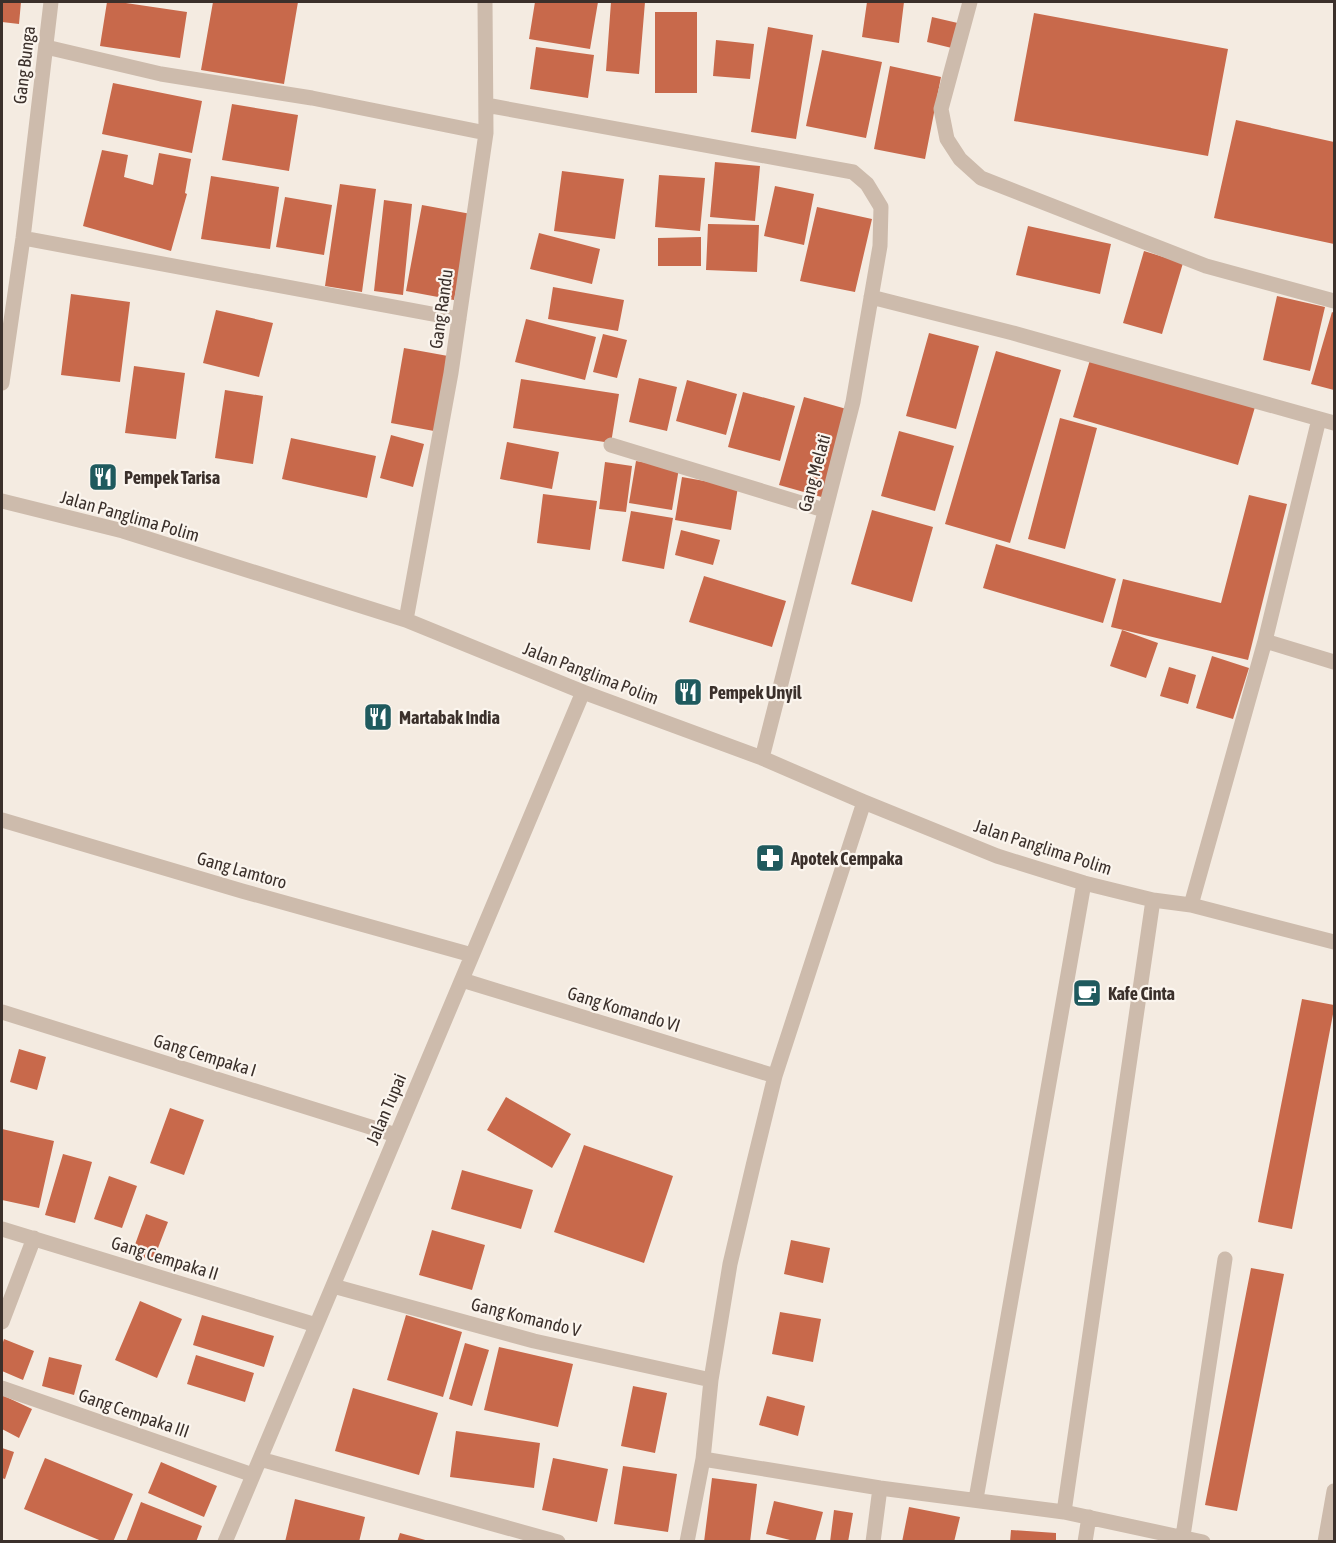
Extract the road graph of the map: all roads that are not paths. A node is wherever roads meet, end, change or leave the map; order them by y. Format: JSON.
{"nodes":[{"id":1,"x":51,"y":2,"type":"edge"},
{"id":2,"x":485,"y":2,"type":"edge"},
{"id":3,"x":970,"y":2,"type":"edge"},
{"id":4,"x":46,"y":47,"type":"junction"},
{"id":5,"x":486,"y":105,"type":"junction"},
{"id":6,"x":486,"y":133,"type":"junction"},
{"id":7,"x":23,"y":238,"type":"junction"},
{"id":8,"x":871,"y":297,"type":"junction"},
{"id":9,"x":1335,"y":301,"type":"edge"},
{"id":10,"x":459,"y":319,"type":"junction"},
{"id":11,"x":2,"y":383,"type":"edge"},
{"id":12,"x":1319,"y":419,"type":"junction"},
{"id":13,"x":1335,"y":423,"type":"edge"},
{"id":14,"x":611,"y":446,"type":"dead end"},
{"id":15,"x":2,"y":501,"type":"edge"},
{"id":16,"x":824,"y":510,"type":"junction"},
{"id":17,"x":406,"y":620,"type":"junction"},
{"id":18,"x":1265,"y":641,"type":"junction"},
{"id":19,"x":1335,"y":662,"type":"edge"},
{"id":20,"x":583,"y":692,"type":"junction"},
{"id":21,"x":762,"y":758,"type":"junction"},
{"id":22,"x":864,"y":802,"type":"junction"},
{"id":23,"x":2,"y":820,"type":"edge"},
{"id":24,"x":1084,"y":884,"type":"junction"},
{"id":25,"x":1154,"y":900,"type":"junction"},
{"id":26,"x":1191,"y":905,"type":"junction"},
{"id":27,"x":1335,"y":942,"type":"edge"},
{"id":28,"x":472,"y":954,"type":"junction"},
{"id":29,"x":462,"y":980,"type":"junction"},
{"id":30,"x":2,"y":1012,"type":"edge"},
{"id":31,"x":775,"y":1076,"type":"junction"},
{"id":32,"x":396,"y":1135,"type":"junction"},
{"id":33,"x":2,"y":1229,"type":"edge"},
{"id":34,"x":34,"y":1238,"type":"junction"},
{"id":35,"x":1225,"y":1259,"type":"dead end"},
{"id":36,"x":333,"y":1286,"type":"junction"},
{"id":37,"x":2,"y":1322,"type":"edge"},
{"id":38,"x":316,"y":1325,"type":"junction"},
{"id":39,"x":711,"y":1380,"type":"junction"},
{"id":40,"x":2,"y":1388,"type":"edge"},
{"id":41,"x":703,"y":1459,"type":"junction"},
{"id":42,"x":260,"y":1460,"type":"junction"},
{"id":43,"x":253,"y":1475,"type":"junction"},
{"id":44,"x":880,"y":1488,"type":"junction"},
{"id":45,"x":1335,"y":1491,"type":"edge"},
{"id":46,"x":976,"y":1499,"type":"junction"},
{"id":47,"x":1064,"y":1512,"type":"junction"},
{"id":48,"x":1089,"y":1517,"type":"junction"},
{"id":49,"x":1183,"y":1536,"type":"junction"},
{"id":50,"x":225,"y":1542,"type":"edge"},
{"id":51,"x":558,"y":1542,"type":"edge"},
{"id":52,"x":687,"y":1542,"type":"edge"},
{"id":53,"x":873,"y":1542,"type":"edge"},
{"id":54,"x":1085,"y":1542,"type":"edge"},
{"id":55,"x":1203,"y":1542,"type":"edge"},
{"id":56,"x":1326,"y":1542,"type":"edge"}],
"edges":[{"from":1,"to":4,"type":"street","name":"Gang Bunga"},
{"from":2,"to":5,"type":"street","name":"Gang Randu"},
{"from":3,"to":9,"type":"street"},
{"from":4,"to":6,"type":"street"},
{"from":4,"to":7,"type":"street","name":"Gang Bunga"},
{"from":5,"to":6,"type":"street","name":"Gang Randu"},
{"from":5,"to":8,"type":"street","name":"Gang Melati"},
{"from":6,"to":10,"type":"street","name":"Gang Randu"},
{"from":7,"to":10,"type":"street"},
{"from":7,"to":11,"type":"street","name":"Gang Bunga"},
{"from":8,"to":12,"type":"street"},
{"from":8,"to":16,"type":"street","name":"Gang Melati"},
{"from":10,"to":17,"type":"street","name":"Gang Randu"},
{"from":12,"to":13,"type":"street"},
{"from":12,"to":18,"type":"street"},
{"from":14,"to":16,"type":"street"},
{"from":15,"to":17,"type":"street","name":"Jalan Panglima Polim"},
{"from":16,"to":21,"type":"street","name":"Gang Melati"},
{"from":17,"to":20,"type":"street","name":"Jalan Panglima Polim"},
{"from":18,"to":19,"type":"street"},
{"from":18,"to":26,"type":"street"},
{"from":20,"to":21,"type":"street","name":"Jalan Panglima Polim"},
{"from":20,"to":28,"type":"street","name":"Jalan Tupai"},
{"from":21,"to":22,"type":"street","name":"Jalan Panglima Polim"},
{"from":22,"to":24,"type":"street","name":"Jalan Panglima Polim"},
{"from":22,"to":31,"type":"street"},
{"from":23,"to":28,"type":"street","name":"Gang Lamtoro"},
{"from":24,"to":25,"type":"street","name":"Jalan Panglima Polim"},
{"from":24,"to":46,"type":"street"},
{"from":25,"to":26,"type":"street","name":"Jalan Panglima Polim"},
{"from":25,"to":47,"type":"street"},
{"from":26,"to":27,"type":"street","name":"Jalan Panglima Polim"},
{"from":28,"to":29,"type":"street","name":"Jalan Tupai"},
{"from":29,"to":31,"type":"street","name":"Gang Komando VI"},
{"from":29,"to":32,"type":"street","name":"Jalan Tupai"},
{"from":30,"to":32,"type":"street","name":"Gang Cempaka I"},
{"from":31,"to":39,"type":"street"},
{"from":32,"to":36,"type":"street","name":"Jalan Tupai"},
{"from":33,"to":34,"type":"street","name":"Gang Cempaka II"},
{"from":34,"to":37,"type":"street"},
{"from":34,"to":38,"type":"street","name":"Gang Cempaka II"},
{"from":35,"to":49,"type":"street"},
{"from":36,"to":38,"type":"street","name":"Jalan Tupai"},
{"from":36,"to":39,"type":"street","name":"Gang Komando V"},
{"from":38,"to":42,"type":"street","name":"Jalan Tupai"},
{"from":39,"to":41,"type":"street"},
{"from":40,"to":43,"type":"street","name":"Gang Cempaka III"},
{"from":41,"to":44,"type":"street"},
{"from":41,"to":52,"type":"street"},
{"from":42,"to":43,"type":"street","name":"Jalan Tupai"},
{"from":42,"to":51,"type":"street"},
{"from":43,"to":50,"type":"street","name":"Jalan Tupai"},
{"from":44,"to":46,"type":"street"},
{"from":44,"to":53,"type":"street"},
{"from":45,"to":56,"type":"street"},
{"from":46,"to":47,"type":"street"},
{"from":47,"to":48,"type":"street"},
{"from":48,"to":49,"type":"street"},
{"from":48,"to":54,"type":"street"},
{"from":49,"to":55,"type":"street"}]}
